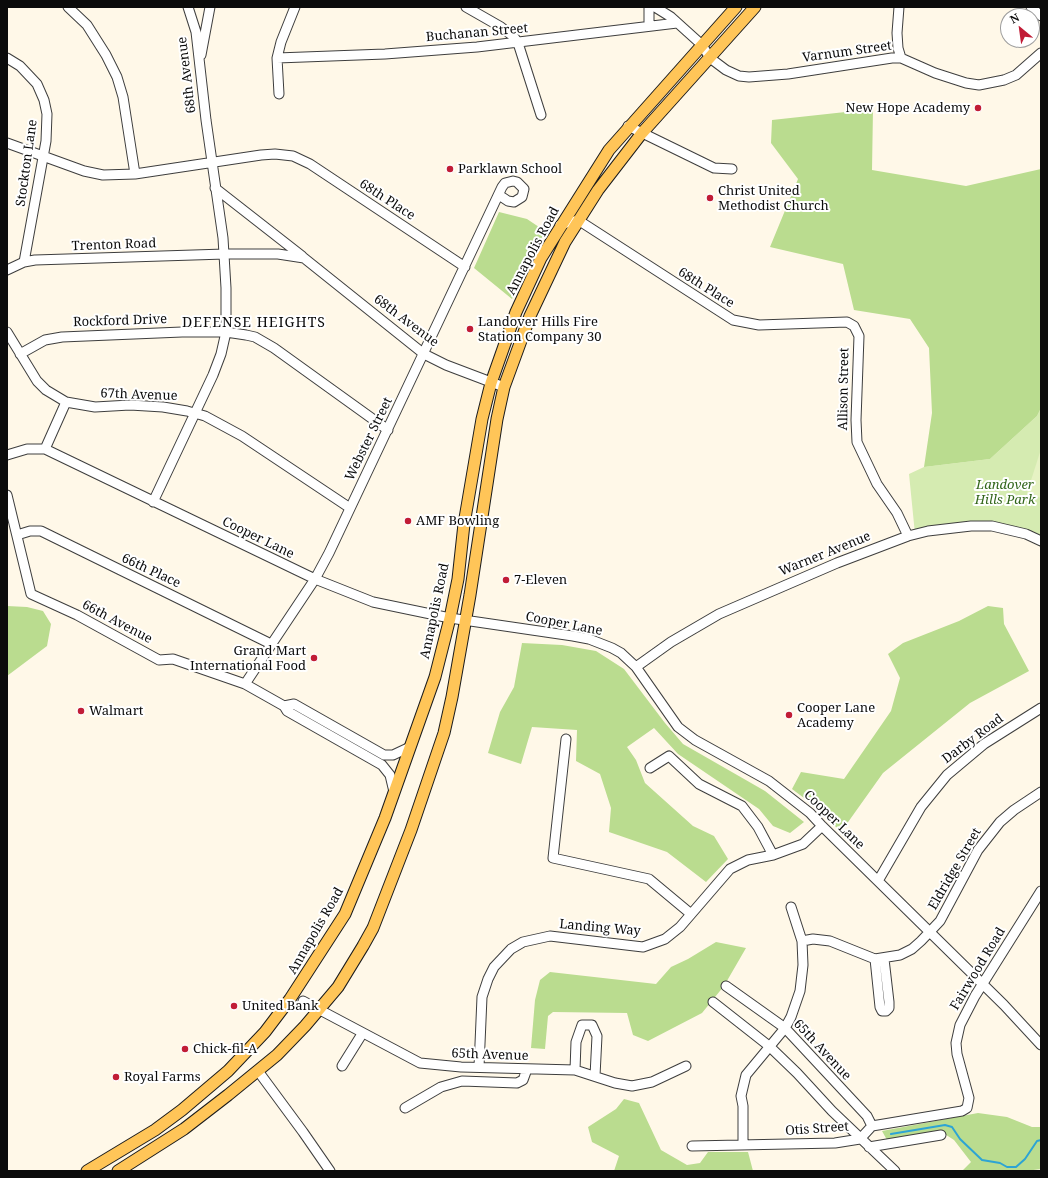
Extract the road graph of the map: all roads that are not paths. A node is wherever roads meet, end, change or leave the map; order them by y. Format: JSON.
{"nodes":[{"id":1,"x":68,"y":7,"type":"edge"},
{"id":2,"x":188,"y":7,"type":"edge"},
{"id":3,"x":210,"y":7,"type":"edge"},
{"id":4,"x":295,"y":7,"type":"edge"},
{"id":5,"x":466,"y":7,"type":"edge"},
{"id":6,"x":649,"y":7,"type":"edge"},
{"id":7,"x":655,"y":7,"type":"edge"},
{"id":8,"x":736,"y":7,"type":"edge"},
{"id":9,"x":755,"y":7,"type":"edge"},
{"id":10,"x":899,"y":7,"type":"edge"},
{"id":11,"x":1031,"y":7,"type":"edge"},
{"id":12,"x":1041,"y":16,"type":"edge"},
{"id":13,"x":678,"y":23,"type":"junction"},
{"id":14,"x":649,"y":26,"type":"junction"},
{"id":15,"x":518,"y":43,"type":"junction"},
{"id":16,"x":702,"y":45,"type":"junction"},
{"id":17,"x":1041,"y":53,"type":"edge"},
{"id":18,"x":7,"y":58,"type":"edge"},
{"id":19,"x":277,"y":58,"type":"junction"},
{"id":20,"x":710,"y":58,"type":"junction"},
{"id":21,"x":902,"y":58,"type":"junction"},
{"id":22,"x":199,"y":60,"type":"junction"},
{"id":23,"x":279,"y":94,"type":"dead end"},
{"id":24,"x":541,"y":115,"type":"dead end"},
{"id":25,"x":628,"y":126,"type":"junction"},
{"id":26,"x":642,"y":133,"type":"junction"},
{"id":27,"x":7,"y":143,"type":"edge"},
{"id":28,"x":44,"y":156,"type":"junction"},
{"id":29,"x":212,"y":162,"type":"junction"},
{"id":30,"x":732,"y":169,"type":"dead end"},
{"id":31,"x":135,"y":174,"type":"junction"},
{"id":32,"x":215,"y":188,"type":"junction"},
{"id":33,"x":499,"y":195,"type":"dead end"},
{"id":34,"x":578,"y":220,"type":"junction"},
{"id":35,"x":560,"y":225,"type":"junction"},
{"id":36,"x":225,"y":254,"type":"junction"},
{"id":37,"x":304,"y":258,"type":"junction"},
{"id":38,"x":24,"y":262,"type":"junction"},
{"id":39,"x":465,"y":266,"type":"junction"},
{"id":40,"x":7,"y":270,"type":"edge"},
{"id":41,"x":854,"y":326,"type":"joint"},
{"id":42,"x":7,"y":332,"type":"edge"},
{"id":43,"x":226,"y":332,"type":"junction"},
{"id":44,"x":20,"y":354,"type":"junction"},
{"id":45,"x":424,"y":354,"type":"junction"},
{"id":46,"x":491,"y":383,"type":"junction"},
{"id":47,"x":504,"y":387,"type":"junction"},
{"id":48,"x":66,"y":402,"type":"junction"},
{"id":49,"x":196,"y":413,"type":"junction"},
{"id":50,"x":388,"y":430,"type":"junction"},
{"id":51,"x":45,"y":450,"type":"junction"},
{"id":52,"x":7,"y":455,"type":"edge"},
{"id":53,"x":7,"y":495,"type":"edge"},
{"id":54,"x":153,"y":502,"type":"junction"},
{"id":55,"x":350,"y":508,"type":"junction"},
{"id":56,"x":18,"y":535,"type":"junction"},
{"id":57,"x":908,"y":536,"type":"junction"},
{"id":58,"x":1041,"y":541,"type":"edge"},
{"id":59,"x":315,"y":580,"type":"junction"},
{"id":60,"x":450,"y":618,"type":"junction"},
{"id":61,"x":464,"y":620,"type":"junction"},
{"id":62,"x":272,"y":644,"type":"junction"},
{"id":63,"x":636,"y":667,"type":"junction"},
{"id":64,"x":245,"y":684,"type":"junction"},
{"id":65,"x":284,"y":706,"type":"junction"},
{"id":66,"x":1041,"y":708,"type":"edge"},
{"id":67,"x":566,"y":739,"type":"dead end"},
{"id":68,"x":410,"y":747,"type":"junction"},
{"id":69,"x":650,"y":768,"type":"dead end"},
{"id":70,"x":394,"y":792,"type":"junction"},
{"id":71,"x":1041,"y":792,"type":"edge"},
{"id":72,"x":822,"y":826,"type":"junction"},
{"id":73,"x":772,"y":855,"type":"junction"},
{"id":74,"x":878,"y":881,"type":"junction"},
{"id":75,"x":1041,"y":891,"type":"edge"},
{"id":76,"x":791,"y":907,"type":"dead end"},
{"id":77,"x":691,"y":914,"type":"junction"},
{"id":78,"x":931,"y":932,"type":"junction"},
{"id":79,"x":802,"y":941,"type":"junction"},
{"id":80,"x":984,"y":984,"type":"junction"},
{"id":81,"x":726,"y":986,"type":"dead end"},
{"id":82,"x":303,"y":1001,"type":"dead end"},
{"id":83,"x":713,"y":1002,"type":"dead end"},
{"id":84,"x":319,"y":1010,"type":"junction"},
{"id":85,"x":785,"y":1028,"type":"junction"},
{"id":86,"x":362,"y":1034,"type":"junction"},
{"id":87,"x":1041,"y":1045,"type":"edge"},
{"id":88,"x":769,"y":1046,"type":"junction"},
{"id":89,"x":342,"y":1066,"type":"dead end"},
{"id":90,"x":686,"y":1066,"type":"dead end"},
{"id":91,"x":462,"y":1067,"type":"junction"},
{"id":92,"x":479,"y":1067,"type":"junction"},
{"id":93,"x":527,"y":1069,"type":"junction"},
{"id":94,"x":575,"y":1070,"type":"junction"},
{"id":95,"x":258,"y":1071,"type":"junction"},
{"id":96,"x":595,"y":1076,"type":"junction"},
{"id":97,"x":462,"y":1081,"type":"junction"},
{"id":98,"x":405,"y":1108,"type":"dead end"},
{"id":99,"x":872,"y":1126,"type":"junction"},
{"id":100,"x":941,"y":1135,"type":"dead end"},
{"id":101,"x":860,"y":1139,"type":"junction"},
{"id":102,"x":743,"y":1144,"type":"junction"},
{"id":103,"x":692,"y":1146,"type":"dead end"},
{"id":104,"x":870,"y":1147,"type":"junction"},
{"id":105,"x":91,"y":1170,"type":"edge"},
{"id":106,"x":118,"y":1171,"type":"edge"},
{"id":107,"x":330,"y":1171,"type":"edge"},
{"id":108,"x":895,"y":1171,"type":"edge"}],
"edges":[{"from":1,"to":31,"type":"street"},
{"from":2,"to":22,"type":"street","name":"68th Avenue"},
{"from":3,"to":22,"type":"street"},
{"from":4,"to":19,"type":"street"},
{"from":5,"to":15,"type":"street"},
{"from":6,"to":14,"type":"street"},
{"from":7,"to":13,"type":"street","name":"Varnum Street"},
{"from":8,"to":16,"type":"main road","name":"Annapolis Road"},
{"from":9,"to":20,"type":"main road","name":"Annapolis Road"},
{"from":10,"to":21,"type":"street"},
{"from":11,"to":12,"type":"street"},
{"from":13,"to":14,"type":"street","name":"Buchanan Street"},
{"from":13,"to":16,"type":"street","name":"Varnum Street"},
{"from":14,"to":15,"type":"street","name":"Buchanan Street"},
{"from":15,"to":19,"type":"street","name":"Buchanan Street"},
{"from":15,"to":24,"type":"street"},
{"from":16,"to":20,"type":"street","name":"Varnum Street"},
{"from":16,"to":25,"type":"main road","name":"Annapolis Road"},
{"from":17,"to":21,"type":"street","name":"Varnum Street"},
{"from":18,"to":28,"type":"street","name":"Stockton Lane"},
{"from":19,"to":23,"type":"street"},
{"from":20,"to":21,"type":"street","name":"Varnum Street"},
{"from":20,"to":26,"type":"main road","name":"Annapolis Road"},
{"from":22,"to":29,"type":"street","name":"68th Avenue"},
{"from":25,"to":26,"type":"street"},
{"from":25,"to":35,"type":"main road","name":"Annapolis Road"},
{"from":26,"to":30,"type":"street"},
{"from":26,"to":34,"type":"main road","name":"Annapolis Road"},
{"from":27,"to":28,"type":"street"},
{"from":28,"to":31,"type":"street"},
{"from":28,"to":38,"type":"street","name":"Stockton Lane"},
{"from":29,"to":31,"type":"street"},
{"from":29,"to":32,"type":"street","name":"68th Avenue"},
{"from":29,"to":39,"type":"street","name":"68th Place"},
{"from":32,"to":36,"type":"street","name":"68th Avenue"},
{"from":32,"to":37,"type":"street","name":"68th Avenue"},
{"from":33,"to":39,"type":"street","name":"Webster Street"},
{"from":34,"to":35,"type":"street"},
{"from":34,"to":41,"type":"street","name":"68th Place"},
{"from":34,"to":47,"type":"main road","name":"Annapolis Road"},
{"from":35,"to":46,"type":"main road","name":"Annapolis Road"},
{"from":36,"to":37,"type":"street","name":"68th Avenue"},
{"from":36,"to":38,"type":"street","name":"Trenton Road"},
{"from":36,"to":43,"type":"street"},
{"from":37,"to":45,"type":"street","name":"68th Avenue"},
{"from":38,"to":40,"type":"street","name":"Trenton Road"},
{"from":39,"to":45,"type":"street","name":"Webster Street"},
{"from":41,"to":57,"type":"street","name":"Allison Street"},
{"from":42,"to":44,"type":"street","name":"67th Avenue"},
{"from":43,"to":44,"type":"street","name":"Rockford Drive"},
{"from":43,"to":49,"type":"street"},
{"from":43,"to":50,"type":"street","name":"Rockford Drive"},
{"from":44,"to":48,"type":"street","name":"67th Avenue"},
{"from":45,"to":46,"type":"street","name":"68th Avenue"},
{"from":45,"to":50,"type":"street","name":"Webster Street"},
{"from":46,"to":47,"type":"street","name":"68th Avenue"},
{"from":46,"to":60,"type":"main road","name":"Annapolis Road"},
{"from":47,"to":61,"type":"main road","name":"Annapolis Road"},
{"from":48,"to":49,"type":"street","name":"67th Avenue"},
{"from":48,"to":51,"type":"street"},
{"from":49,"to":54,"type":"street"},
{"from":49,"to":55,"type":"street","name":"67th Avenue"},
{"from":50,"to":55,"type":"street","name":"Webster Street"},
{"from":51,"to":52,"type":"street","name":"Cooper Lane"},
{"from":51,"to":54,"type":"street","name":"Cooper Lane"},
{"from":53,"to":56,"type":"street","name":"66th Avenue"},
{"from":54,"to":59,"type":"street","name":"Cooper Lane"},
{"from":55,"to":59,"type":"street","name":"Webster Street"},
{"from":56,"to":62,"type":"street","name":"66th Place"},
{"from":56,"to":64,"type":"street","name":"66th Avenue"},
{"from":57,"to":58,"type":"street","name":"Warner Avenue"},
{"from":57,"to":63,"type":"street","name":"Warner Avenue"},
{"from":59,"to":60,"type":"street","name":"Cooper Lane"},
{"from":59,"to":62,"type":"street","name":"Webster Street"},
{"from":60,"to":61,"type":"street","name":"Cooper Lane"},
{"from":60,"to":68,"type":"main road","name":"Annapolis Road"},
{"from":61,"to":63,"type":"street","name":"Cooper Lane"},
{"from":61,"to":84,"type":"main road","name":"Annapolis Road"},
{"from":62,"to":64,"type":"street","name":"Webster Street"},
{"from":63,"to":72,"type":"street","name":"Cooper Lane"},
{"from":64,"to":65,"type":"street","name":"66th Avenue"},
{"from":65,"to":68,"type":"street","name":"66th Avenue"},
{"from":65,"to":70,"type":"street","name":"66th Avenue"},
{"from":66,"to":74,"type":"street","name":"Darby Road"},
{"from":67,"to":77,"type":"street"},
{"from":68,"to":70,"type":"main road","name":"Annapolis Road"},
{"from":69,"to":73,"type":"street"},
{"from":70,"to":105,"type":"main road","name":"Annapolis Road"},
{"from":71,"to":78,"type":"street","name":"Eldridge Street"},
{"from":72,"to":73,"type":"street","name":"Landing Way"},
{"from":72,"to":74,"type":"street","name":"Cooper Lane"},
{"from":73,"to":77,"type":"street","name":"Landing Way"},
{"from":74,"to":78,"type":"street","name":"Cooper Lane"},
{"from":75,"to":80,"type":"street","name":"Fairwood Road"},
{"from":76,"to":79,"type":"street"},
{"from":77,"to":92,"type":"street","name":"Landing Way"},
{"from":78,"to":79,"type":"street","name":"Eldridge Street"},
{"from":78,"to":80,"type":"street","name":"Cooper Lane"},
{"from":79,"to":85,"type":"street"},
{"from":80,"to":87,"type":"street","name":"Cooper Lane"},
{"from":80,"to":99,"type":"street","name":"Fairwood Road"},
{"from":81,"to":85,"type":"street","name":"65th Avenue"},
{"from":82,"to":84,"type":"street","name":"65th Avenue"},
{"from":83,"to":88,"type":"street"},
{"from":84,"to":86,"type":"street","name":"65th Avenue"},
{"from":84,"to":95,"type":"main road","name":"Annapolis Road"},
{"from":85,"to":88,"type":"street"},
{"from":85,"to":99,"type":"street","name":"65th Avenue"},
{"from":86,"to":89,"type":"street"},
{"from":86,"to":91,"type":"street","name":"65th Avenue"},
{"from":88,"to":101,"type":"street"},
{"from":88,"to":102,"type":"street"},
{"from":90,"to":96,"type":"street","name":"65th Avenue"},
{"from":91,"to":92,"type":"street","name":"65th Avenue"},
{"from":91,"to":97,"type":"street"},
{"from":92,"to":93,"type":"street","name":"65th Avenue"},
{"from":93,"to":94,"type":"street","name":"65th Avenue"},
{"from":93,"to":97,"type":"street"},
{"from":94,"to":96,"type":"street","name":"65th Avenue"},
{"from":94,"to":96,"type":"street"},
{"from":95,"to":106,"type":"main road","name":"Annapolis Road"},
{"from":95,"to":107,"type":"street"},
{"from":97,"to":98,"type":"street"},
{"from":99,"to":101,"type":"street","name":"Otis Street"},
{"from":100,"to":104,"type":"street"},
{"from":101,"to":102,"type":"street","name":"Otis Street"},
{"from":101,"to":104,"type":"street"},
{"from":102,"to":103,"type":"street","name":"Otis Street"},
{"from":104,"to":108,"type":"street"}]}
